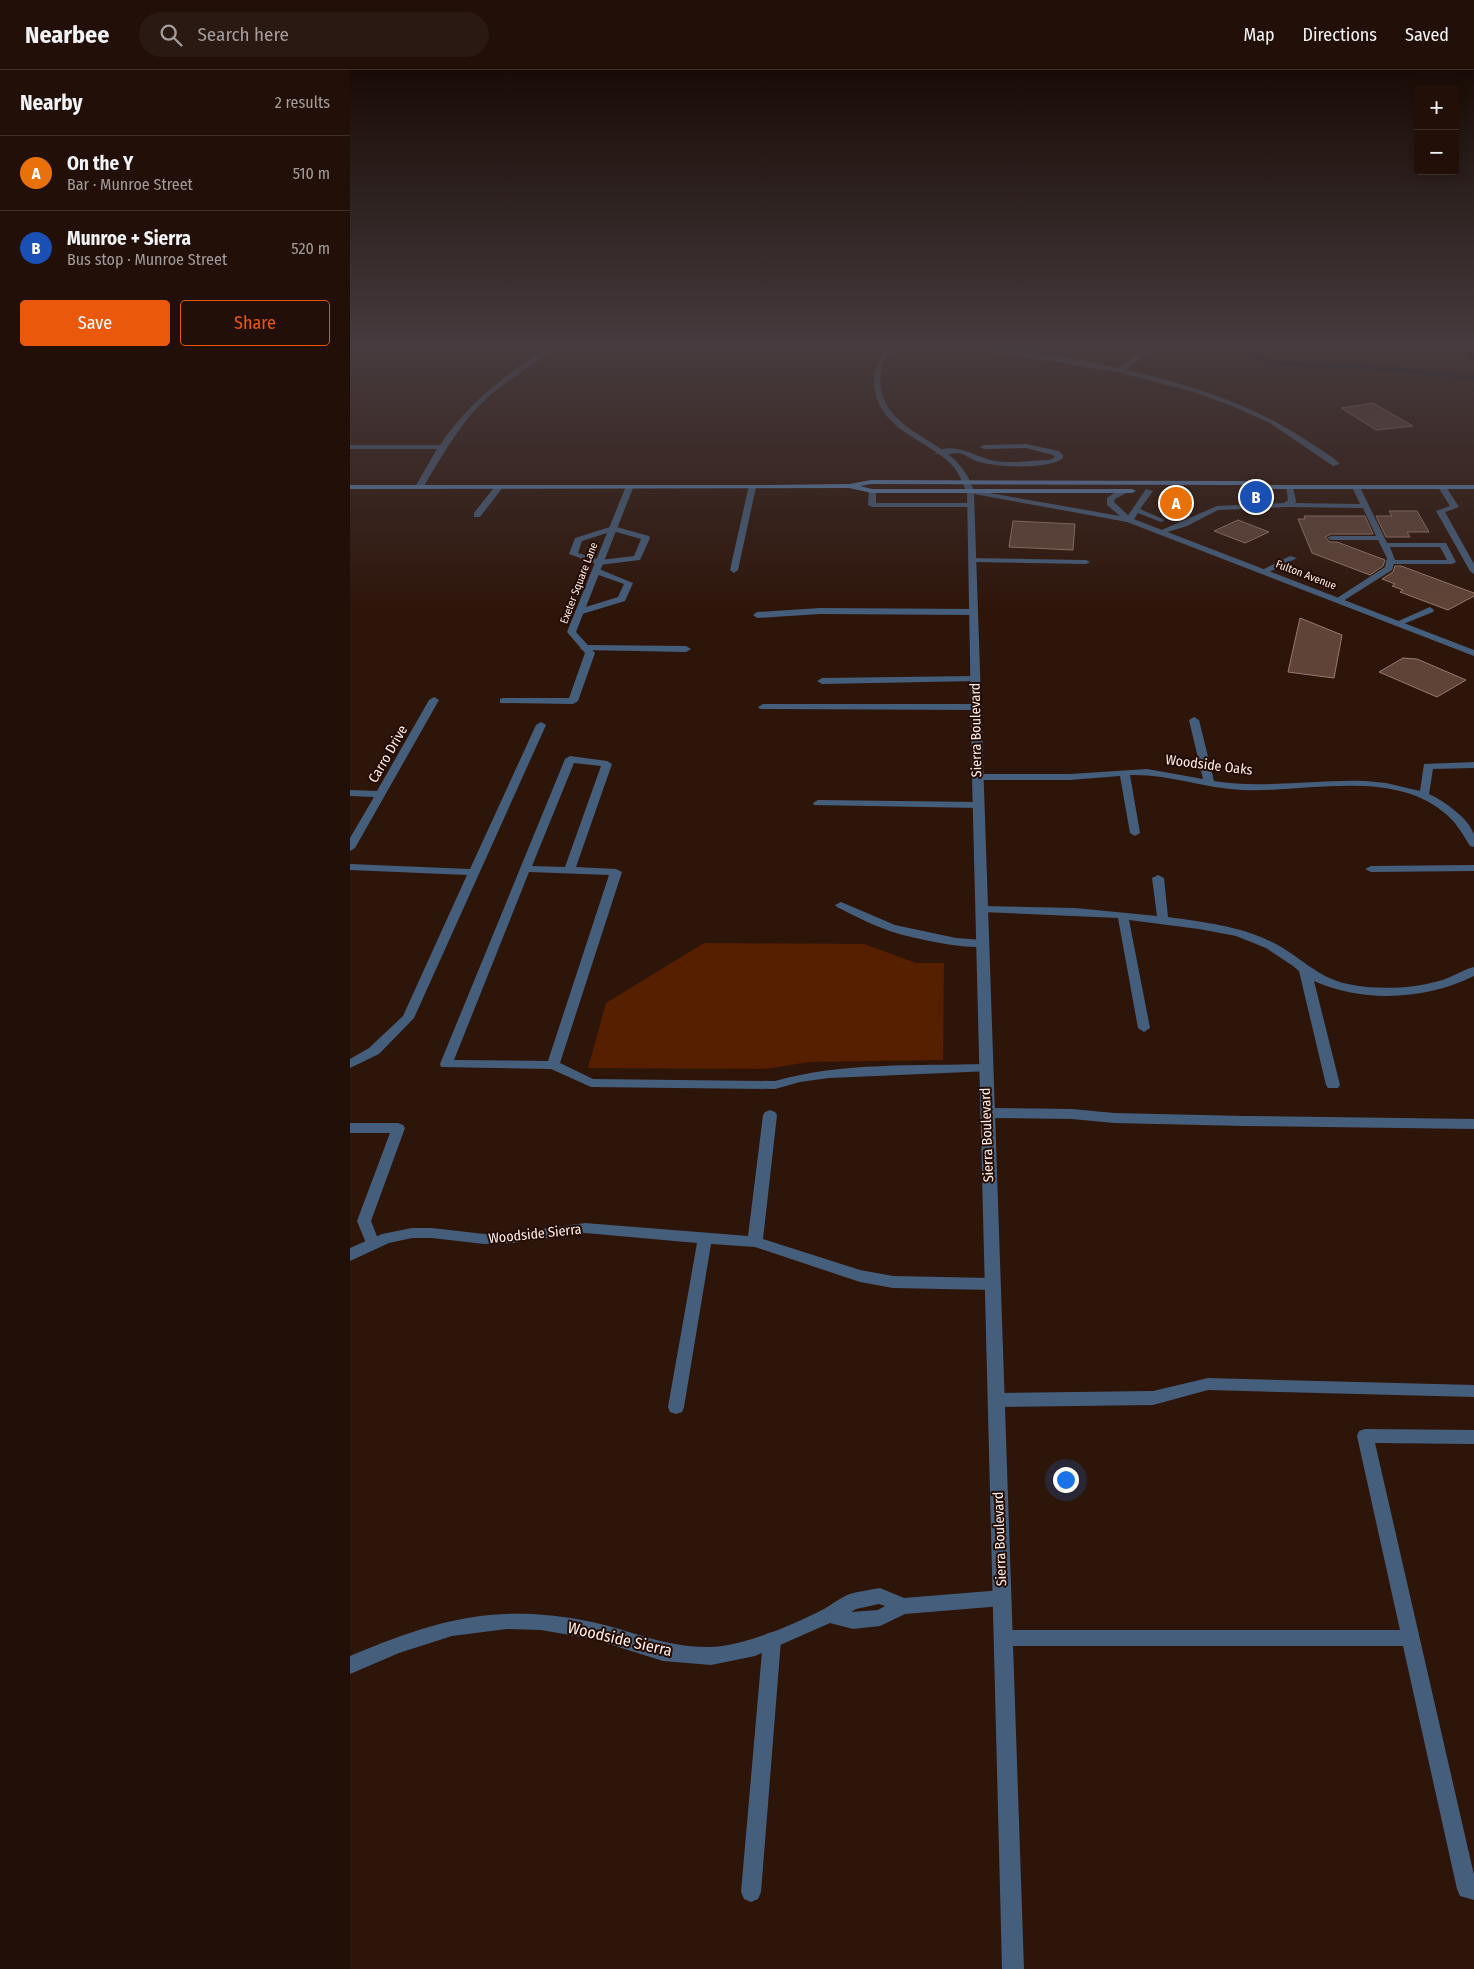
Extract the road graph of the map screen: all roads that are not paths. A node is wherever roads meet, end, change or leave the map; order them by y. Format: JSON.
{"nodes":[{"id":1,"x":453,"y":434,"type":"edge"},
{"id":2,"x":910,"y":434,"type":"edge"},
{"id":3,"x":1290,"y":434,"type":"edge"},
{"id":4,"x":350,"y":447,"type":"edge"},
{"id":5,"x":442,"y":447,"type":"junction"},
{"id":6,"x":984,"y":447,"type":"dead end"},
{"id":7,"x":975,"y":448,"type":"dead end"},
{"id":8,"x":960,"y":451,"type":"junction"},
{"id":9,"x":939,"y":453,"type":"junction"},
{"id":10,"x":1336,"y":464,"type":"dead end"},
{"id":11,"x":968,"y":482,"type":"junction"},
{"id":12,"x":849,"y":486,"type":"junction"},
{"id":13,"x":350,"y":487,"type":"edge"},
{"id":14,"x":419,"y":487,"type":"junction"},
{"id":15,"x":499,"y":487,"type":"junction"},
{"id":16,"x":752,"y":487,"type":"junction"},
{"id":17,"x":1263,"y":487,"type":"junction"},
{"id":18,"x":1289,"y":487,"type":"junction"},
{"id":19,"x":1356,"y":487,"type":"junction"},
{"id":20,"x":1442,"y":487,"type":"junction"},
{"id":21,"x":1474,"y":487,"type":"edge"},
{"id":22,"x":628,"y":488,"type":"junction"},
{"id":23,"x":1123,"y":491,"type":"junction"},
{"id":24,"x":1149,"y":491,"type":"junction"},
{"id":25,"x":872,"y":492,"type":"junction"},
{"id":26,"x":970,"y":498,"type":"junction"},
{"id":27,"x":1286,"y":505,"type":"junction"},
{"id":28,"x":1365,"y":506,"type":"junction"},
{"id":29,"x":1136,"y":510,"type":"junction"},
{"id":30,"x":477,"y":515,"type":"dead end"},
{"id":31,"x":1129,"y":520,"type":"junction"},
{"id":32,"x":1161,"y":520,"type":"dead end"},
{"id":33,"x":613,"y":528,"type":"junction"},
{"id":34,"x":1161,"y":532,"type":"junction"},
{"id":35,"x":1331,"y":538,"type":"dead end"},
{"id":36,"x":1383,"y":542,"type":"junction"},
{"id":37,"x":1293,"y":558,"type":"dead end"},
{"id":38,"x":972,"y":560,"type":"junction"},
{"id":39,"x":1086,"y":562,"type":"dead end"},
{"id":40,"x":1390,"y":562,"type":"junction"},
{"id":41,"x":598,"y":567,"type":"junction"},
{"id":42,"x":734,"y":570,"type":"dead end"},
{"id":43,"x":1264,"y":571,"type":"junction"},
{"id":44,"x":1474,"y":571,"type":"edge"},
{"id":45,"x":1340,"y":600,"type":"junction"},
{"id":46,"x":1430,"y":610,"type":"dead end"},
{"id":47,"x":579,"y":612,"type":"junction"},
{"id":48,"x":974,"y":612,"type":"junction"},
{"id":49,"x":757,"y":615,"type":"dead end"},
{"id":50,"x":1398,"y":623,"type":"junction"},
{"id":51,"x":585,"y":648,"type":"junction"},
{"id":52,"x":686,"y":650,"type":"dead end"},
{"id":53,"x":1474,"y":653,"type":"edge"},
{"id":54,"x":975,"y":679,"type":"junction"},
{"id":55,"x":822,"y":681,"type":"dead end"},
{"id":56,"x":434,"y":700,"type":"dead end"},
{"id":57,"x":503,"y":701,"type":"dead end"},
{"id":58,"x":763,"y":707,"type":"dead end"},
{"id":59,"x":975,"y":707,"type":"junction"},
{"id":60,"x":1194,"y":720,"type":"dead end"},
{"id":61,"x":541,"y":726,"type":"dead end"},
{"id":62,"x":1474,"y":766,"type":"edge"},
{"id":63,"x":1124,"y":772,"type":"junction"},
{"id":64,"x":977,"y":777,"type":"junction"},
{"id":65,"x":1209,"y":783,"type":"junction"},
{"id":66,"x":350,"y":793,"type":"edge"},
{"id":67,"x":381,"y":794,"type":"junction"},
{"id":68,"x":1424,"y":796,"type":"junction"},
{"id":69,"x":818,"y":803,"type":"dead end"},
{"id":70,"x":978,"y":804,"type":"junction"},
{"id":71,"x":1135,"y":833,"type":"dead end"},
{"id":72,"x":1474,"y":844,"type":"edge"},
{"id":73,"x":350,"y":848,"type":"edge"},
{"id":74,"x":350,"y":867,"type":"edge"},
{"id":75,"x":1474,"y":868,"type":"edge"},
{"id":76,"x":1370,"y":869,"type":"dead end"},
{"id":77,"x":525,"y":870,"type":"junction"},
{"id":78,"x":569,"y":871,"type":"junction"},
{"id":79,"x":474,"y":872,"type":"junction"},
{"id":80,"x":1158,"y":878,"type":"dead end"},
{"id":81,"x":841,"y":904,"type":"dead end"},
{"id":82,"x":981,"y":909,"type":"junction"},
{"id":83,"x":1123,"y":916,"type":"junction"},
{"id":84,"x":1163,"y":921,"type":"junction"},
{"id":85,"x":983,"y":944,"type":"junction"},
{"id":86,"x":1305,"y":970,"type":"junction"},
{"id":87,"x":1474,"y":971,"type":"edge"},
{"id":88,"x":1144,"y":1028,"type":"dead end"},
{"id":89,"x":350,"y":1064,"type":"edge"},
{"id":90,"x":553,"y":1065,"type":"junction"},
{"id":91,"x":986,"y":1068,"type":"junction"},
{"id":92,"x":1333,"y":1085,"type":"dead end"},
{"id":93,"x":987,"y":1113,"type":"junction"},
{"id":94,"x":770,"y":1115,"type":"dead end"},
{"id":95,"x":1474,"y":1124,"type":"edge"},
{"id":96,"x":350,"y":1128,"type":"edge"},
{"id":97,"x":705,"y":1238,"type":"junction"},
{"id":98,"x":755,"y":1242,"type":"junction"},
{"id":99,"x":373,"y":1244,"type":"junction"},
{"id":100,"x":350,"y":1255,"type":"edge"},
{"id":101,"x":992,"y":1284,"type":"junction"},
{"id":102,"x":1474,"y":1391,"type":"edge"},
{"id":103,"x":996,"y":1400,"type":"junction"},
{"id":104,"x":676,"y":1407,"type":"dead end"},
{"id":105,"x":1474,"y":1436,"type":"edge"},
{"id":106,"x":1002,"y":1598,"type":"junction"},
{"id":107,"x":1003,"y":1638,"type":"junction"},
{"id":108,"x":1410,"y":1638,"type":"junction"},
{"id":109,"x":772,"y":1640,"type":"junction"},
{"id":110,"x":350,"y":1665,"type":"edge"},
{"id":111,"x":1474,"y":1890,"type":"edge"},
{"id":112,"x":751,"y":1892,"type":"dead end"},
{"id":113,"x":1013,"y":1969,"type":"edge"}],
"edges":[{"from":1,"to":5,"type":"street"},
{"from":2,"to":9,"type":"street","name":"Sierra Boulevard"},
{"from":3,"to":10,"type":"street"},
{"from":4,"to":5,"type":"street"},
{"from":5,"to":14,"type":"street"},
{"from":6,"to":8,"type":"street"},
{"from":7,"to":8,"type":"street"},
{"from":8,"to":9,"type":"street"},
{"from":9,"to":11,"type":"street","name":"Sierra Boulevard"},
{"from":11,"to":12,"type":"main road","name":"Fulton Avenue"},
{"from":11,"to":17,"type":"main road","name":"Fulton Avenue"},
{"from":11,"to":26,"type":"street","name":"Sierra Boulevard"},
{"from":12,"to":16,"type":"main road","name":"Fulton Avenue"},
{"from":12,"to":25,"type":"main road","name":"Fulton Avenue"},
{"from":13,"to":14,"type":"main road","name":"Fulton Avenue"},
{"from":14,"to":15,"type":"main road","name":"Fulton Avenue"},
{"from":15,"to":22,"type":"main road","name":"Fulton Avenue"},
{"from":15,"to":30,"type":"street"},
{"from":16,"to":22,"type":"main road","name":"Fulton Avenue"},
{"from":16,"to":42,"type":"street"},
{"from":17,"to":18,"type":"main road"},
{"from":17,"to":24,"type":"main road"},
{"from":18,"to":19,"type":"main road"},
{"from":18,"to":27,"type":"street"},
{"from":19,"to":20,"type":"main road"},
{"from":19,"to":28,"type":"street"},
{"from":20,"to":21,"type":"main road"},
{"from":20,"to":44,"type":"street"},
{"from":22,"to":33,"type":"street","name":"Exeter Square Lane"},
{"from":23,"to":24,"type":"main road"},
{"from":23,"to":26,"type":"main road"},
{"from":23,"to":31,"type":"street","name":"Fulton Avenue"},
{"from":24,"to":29,"type":"street"},
{"from":25,"to":26,"type":"main road","name":"Fulton Avenue"},
{"from":25,"to":26,"type":"street"},
{"from":26,"to":31,"type":"street","name":"Fulton Avenue"},
{"from":26,"to":38,"type":"street","name":"Sierra Boulevard"},
{"from":27,"to":28,"type":"street"},
{"from":27,"to":34,"type":"street"},
{"from":28,"to":36,"type":"street"},
{"from":29,"to":31,"type":"street"},
{"from":29,"to":32,"type":"street"},
{"from":31,"to":34,"type":"street","name":"Fulton Avenue"},
{"from":33,"to":41,"type":"street","name":"Exeter Square Lane"},
{"from":33,"to":41,"type":"street"},
{"from":33,"to":41,"type":"street"},
{"from":34,"to":43,"type":"street","name":"Fulton Avenue"},
{"from":35,"to":36,"type":"street"},
{"from":36,"to":40,"type":"street"},
{"from":36,"to":40,"type":"street"},
{"from":37,"to":43,"type":"street"},
{"from":38,"to":39,"type":"street"},
{"from":38,"to":48,"type":"street","name":"Sierra Boulevard"},
{"from":40,"to":45,"type":"street"},
{"from":41,"to":47,"type":"street","name":"Exeter Square Lane"},
{"from":41,"to":47,"type":"street"},
{"from":43,"to":45,"type":"street","name":"Fulton Avenue"},
{"from":45,"to":50,"type":"street","name":"Fulton Avenue"},
{"from":46,"to":50,"type":"street"},
{"from":47,"to":51,"type":"street","name":"Exeter Square Lane"},
{"from":48,"to":49,"type":"street"},
{"from":48,"to":54,"type":"street","name":"Sierra Boulevard"},
{"from":50,"to":53,"type":"street","name":"Fulton Avenue"},
{"from":51,"to":52,"type":"street"},
{"from":51,"to":57,"type":"street"},
{"from":54,"to":55,"type":"street"},
{"from":54,"to":59,"type":"street","name":"Sierra Boulevard"},
{"from":56,"to":67,"type":"street","name":"Carro Drive"},
{"from":58,"to":59,"type":"street"},
{"from":59,"to":64,"type":"street","name":"Sierra Boulevard"},
{"from":60,"to":65,"type":"street"},
{"from":61,"to":79,"type":"street"},
{"from":62,"to":68,"type":"street"},
{"from":63,"to":64,"type":"street","name":"Woodside Oaks"},
{"from":63,"to":65,"type":"street","name":"Woodside Oaks"},
{"from":63,"to":71,"type":"street"},
{"from":64,"to":70,"type":"street","name":"Sierra Boulevard"},
{"from":65,"to":68,"type":"street","name":"Woodside Oaks"},
{"from":66,"to":67,"type":"street"},
{"from":67,"to":73,"type":"street","name":"Carro Drive"},
{"from":68,"to":72,"type":"street","name":"Woodside Oaks"},
{"from":69,"to":70,"type":"street"},
{"from":70,"to":82,"type":"street","name":"Sierra Boulevard"},
{"from":74,"to":79,"type":"street"},
{"from":75,"to":76,"type":"street"},
{"from":77,"to":78,"type":"street"},
{"from":77,"to":78,"type":"street"},
{"from":77,"to":90,"type":"street"},
{"from":78,"to":90,"type":"street"},
{"from":79,"to":89,"type":"street"},
{"from":80,"to":84,"type":"street"},
{"from":81,"to":85,"type":"street"},
{"from":82,"to":83,"type":"street"},
{"from":82,"to":85,"type":"street","name":"Sierra Boulevard"},
{"from":83,"to":84,"type":"street"},
{"from":83,"to":88,"type":"street"},
{"from":84,"to":86,"type":"street"},
{"from":85,"to":91,"type":"street","name":"Sierra Boulevard"},
{"from":86,"to":87,"type":"street"},
{"from":86,"to":92,"type":"street"},
{"from":90,"to":91,"type":"street"},
{"from":91,"to":93,"type":"street","name":"Sierra Boulevard"},
{"from":93,"to":95,"type":"street"},
{"from":93,"to":101,"type":"street","name":"Sierra Boulevard"},
{"from":94,"to":98,"type":"street"},
{"from":96,"to":99,"type":"street"},
{"from":97,"to":98,"type":"street","name":"Woodside Sierra"},
{"from":97,"to":99,"type":"street","name":"Woodside Sierra"},
{"from":97,"to":104,"type":"street"},
{"from":98,"to":101,"type":"street","name":"Woodside Sierra"},
{"from":99,"to":100,"type":"street","name":"Woodside Sierra"},
{"from":101,"to":103,"type":"street","name":"Sierra Boulevard"},
{"from":102,"to":103,"type":"street"},
{"from":103,"to":106,"type":"street","name":"Sierra Boulevard"},
{"from":105,"to":108,"type":"street"},
{"from":106,"to":107,"type":"street","name":"Sierra Boulevard"},
{"from":106,"to":109,"type":"street","name":"Woodside Sierra"},
{"from":107,"to":108,"type":"street"},
{"from":107,"to":113,"type":"street","name":"Sierra Boulevard"},
{"from":108,"to":111,"type":"street"},
{"from":109,"to":110,"type":"street","name":"Woodside Sierra"},
{"from":109,"to":112,"type":"street"}]}
